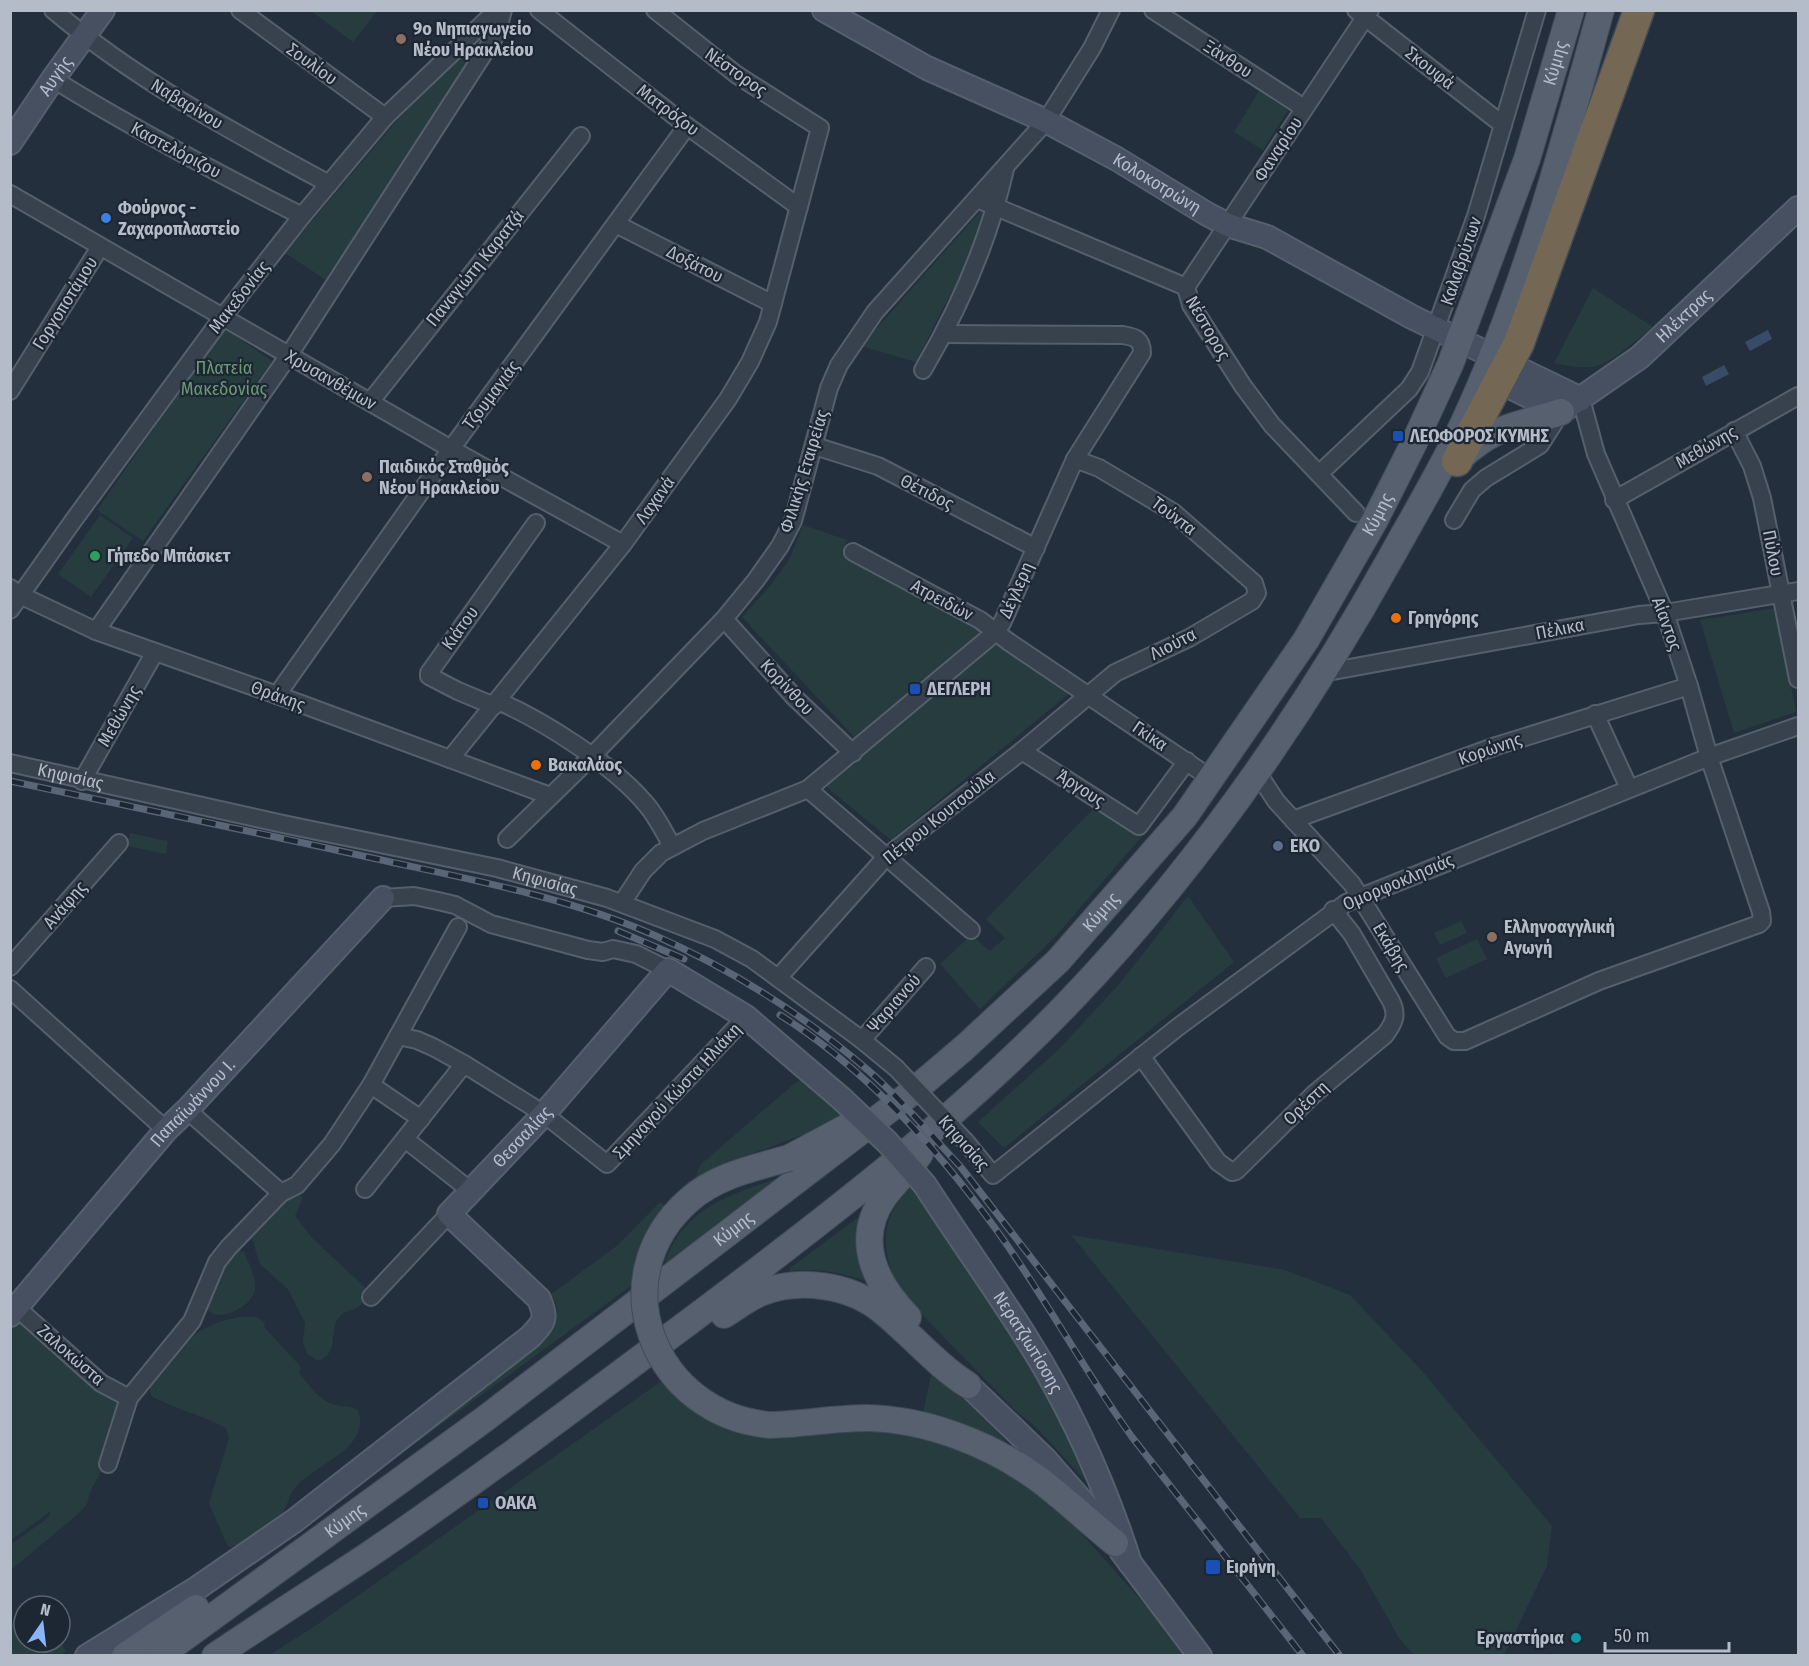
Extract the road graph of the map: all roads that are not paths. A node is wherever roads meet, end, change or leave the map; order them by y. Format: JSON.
{"nodes":[{"id":1,"x":53,"y":10,"type":"edge"},
{"id":2,"x":103,"y":10,"type":"edge"},
{"id":3,"x":240,"y":10,"type":"edge"},
{"id":4,"x":497,"y":10,"type":"edge"},
{"id":5,"x":503,"y":10,"type":"edge"},
{"id":6,"x":539,"y":10,"type":"edge"},
{"id":7,"x":655,"y":10,"type":"edge"},
{"id":8,"x":1111,"y":10,"type":"edge"},
{"id":9,"x":1153,"y":10,"type":"edge"},
{"id":10,"x":1537,"y":10,"type":"edge"},
{"id":11,"x":1571,"y":10,"type":"edge"},
{"id":12,"x":1601,"y":10,"type":"edge"},
{"id":13,"x":1639,"y":10,"type":"edge"},
{"id":14,"x":827,"y":11,"type":"edge"},
{"id":15,"x":1364,"y":13,"type":"edge"},
{"id":16,"x":83,"y":36,"type":"junction"},
{"id":17,"x":53,"y":79,"type":"junction"},
{"id":18,"x":1304,"y":108,"type":"junction"},
{"id":19,"x":385,"y":117,"type":"junction"},
{"id":20,"x":1046,"y":121,"type":"junction"},
{"id":21,"x":1503,"y":125,"type":"junction"},
{"id":22,"x":687,"y":126,"type":"junction"},
{"id":23,"x":820,"y":128,"type":"joint"},
{"id":24,"x":581,"y":136,"type":"dead end"},
{"id":25,"x":10,"y":143,"type":"edge"},
{"id":26,"x":1006,"y":165,"type":"junction"},
{"id":27,"x":329,"y":184,"type":"junction"},
{"id":28,"x":10,"y":194,"type":"edge"},
{"id":29,"x":976,"y":199,"type":"junction"},
{"id":30,"x":799,"y":207,"type":"junction"},
{"id":31,"x":996,"y":207,"type":"junction"},
{"id":32,"x":1798,"y":208,"type":"edge"},
{"id":33,"x":302,"y":216,"type":"junction"},
{"id":34,"x":616,"y":224,"type":"junction"},
{"id":35,"x":1228,"y":225,"type":"junction"},
{"id":36,"x":100,"y":247,"type":"junction"},
{"id":37,"x":1186,"y":287,"type":"junction"},
{"id":38,"x":773,"y":304,"type":"junction"},
{"id":39,"x":222,"y":318,"type":"junction"},
{"id":40,"x":944,"y":334,"type":"junction"},
{"id":41,"x":1448,"y":335,"type":"junction"},
{"id":42,"x":289,"y":355,"type":"junction"},
{"id":43,"x":1496,"y":369,"type":"junction"},
{"id":44,"x":923,"y":370,"type":"dead end"},
{"id":45,"x":10,"y":391,"type":"edge"},
{"id":46,"x":1798,"y":396,"type":"edge"},
{"id":47,"x":370,"y":402,"type":"junction"},
{"id":48,"x":1571,"y":406,"type":"junction"},
{"id":49,"x":1734,"y":431,"type":"junction"},
{"id":50,"x":815,"y":446,"type":"junction"},
{"id":51,"x":451,"y":449,"type":"junction"},
{"id":52,"x":1075,"y":459,"type":"junction"},
{"id":53,"x":1457,"y":461,"type":"junction"},
{"id":54,"x":1319,"y":474,"type":"junction"},
{"id":55,"x":1614,"y":500,"type":"junction"},
{"id":56,"x":1420,"y":506,"type":"junction"},
{"id":57,"x":1356,"y":513,"type":"dead end"},
{"id":58,"x":1454,"y":520,"type":"dead end"},
{"id":59,"x":536,"y":524,"type":"dead end"},
{"id":60,"x":623,"y":544,"type":"junction"},
{"id":61,"x":1036,"y":548,"type":"junction"},
{"id":62,"x":853,"y":552,"type":"dead end"},
{"id":63,"x":15,"y":591,"type":"edge"},
{"id":64,"x":1798,"y":591,"type":"edge"},
{"id":65,"x":1257,"y":593,"type":"joint"},
{"id":66,"x":1781,"y":595,"type":"junction"},
{"id":67,"x":10,"y":610,"type":"edge"},
{"id":68,"x":1665,"y":613,"type":"junction"},
{"id":69,"x":724,"y":619,"type":"junction"},
{"id":70,"x":96,"y":631,"type":"junction"},
{"id":71,"x":997,"y":631,"type":"junction"},
{"id":72,"x":155,"y":652,"type":"junction"},
{"id":73,"x":1322,"y":673,"type":"junction"},
{"id":74,"x":1798,"y":679,"type":"edge"},
{"id":75,"x":1689,"y":686,"type":"junction"},
{"id":76,"x":1088,"y":694,"type":"junction"},
{"id":77,"x":277,"y":695,"type":"junction"},
{"id":78,"x":496,"y":703,"type":"junction"},
{"id":79,"x":1595,"y":714,"type":"junction"},
{"id":80,"x":1798,"y":726,"type":"edge"},
{"id":81,"x":1022,"y":751,"type":"junction"},
{"id":82,"x":853,"y":753,"type":"junction"},
{"id":83,"x":592,"y":756,"type":"junction"},
{"id":84,"x":1709,"y":757,"type":"junction"},
{"id":85,"x":450,"y":759,"type":"junction"},
{"id":86,"x":1187,"y":761,"type":"junction"},
{"id":87,"x":10,"y":764,"type":"edge"},
{"id":88,"x":1257,"y":772,"type":"junction"},
{"id":89,"x":1212,"y":778,"type":"junction"},
{"id":90,"x":82,"y":781,"type":"junction"},
{"id":91,"x":1629,"y":788,"type":"junction"},
{"id":92,"x":808,"y":789,"type":"junction"},
{"id":93,"x":550,"y":796,"type":"junction"},
{"id":94,"x":1293,"y":820,"type":"junction"},
{"id":95,"x":507,"y":839,"type":"dead end"},
{"id":96,"x":118,"y":843,"type":"dead end"},
{"id":97,"x":672,"y":846,"type":"junction"},
{"id":98,"x":886,"y":857,"type":"junction"},
{"id":99,"x":1361,"y":897,"type":"junction"},
{"id":100,"x":383,"y":898,"type":"joint"},
{"id":101,"x":622,"y":903,"type":"junction"},
{"id":102,"x":1334,"y":910,"type":"junction"},
{"id":103,"x":458,"y":927,"type":"dead end"},
{"id":104,"x":971,"y":930,"type":"dead end"},
{"id":105,"x":10,"y":967,"type":"edge"},
{"id":106,"x":926,"y":967,"type":"dead end"},
{"id":107,"x":668,"y":970,"type":"junction"},
{"id":108,"x":778,"y":978,"type":"junction"},
{"id":109,"x":10,"y":989,"type":"edge"},
{"id":110,"x":746,"y":1017,"type":"junction"},
{"id":111,"x":398,"y":1036,"type":"junction"},
{"id":112,"x":862,"y":1040,"type":"junction"},
{"id":113,"x":1454,"y":1041,"type":"joint"},
{"id":114,"x":1141,"y":1056,"type":"junction"},
{"id":115,"x":464,"y":1064,"type":"junction"},
{"id":116,"x":371,"y":1085,"type":"junction"},
{"id":117,"x":912,"y":1093,"type":"junction"},
{"id":118,"x":187,"y":1110,"type":"junction"},
{"id":119,"x":544,"y":1114,"type":"junction"},
{"id":120,"x":421,"y":1119,"type":"junction"},
{"id":121,"x":945,"y":1120,"type":"junction"},
{"id":122,"x":166,"y":1130,"type":"junction"},
{"id":123,"x":405,"y":1139,"type":"junction"},
{"id":124,"x":993,"y":1175,"type":"joint"},
{"id":125,"x":365,"y":1189,"type":"dead end"},
{"id":126,"x":471,"y":1191,"type":"junction"},
{"id":127,"x":281,"y":1192,"type":"junction"},
{"id":128,"x":449,"y":1214,"type":"junction"},
{"id":129,"x":371,"y":1297,"type":"dead end"},
{"id":130,"x":15,"y":1305,"type":"edge"},
{"id":131,"x":968,"y":1385,"type":"junction"},
{"id":132,"x":601,"y":1388,"type":"junction"},
{"id":133,"x":129,"y":1398,"type":"junction"},
{"id":134,"x":108,"y":1464,"type":"dead end"},
{"id":135,"x":1115,"y":1543,"type":"junction"},
{"id":136,"x":299,"y":1554,"type":"junction"},
{"id":137,"x":366,"y":1556,"type":"junction"},
{"id":138,"x":1130,"y":1563,"type":"junction"},
{"id":139,"x":125,"y":1654,"type":"edge"},
{"id":140,"x":87,"y":1656,"type":"edge"},
{"id":141,"x":159,"y":1656,"type":"edge"},
{"id":142,"x":215,"y":1656,"type":"edge"},
{"id":143,"x":238,"y":1656,"type":"edge"},
{"id":144,"x":1200,"y":1656,"type":"edge"}],
"edges":[{"from":1,"to":16,"type":"street","name":"Ναβαρίνου"},
{"from":2,"to":16,"type":"street","name":"Αυγής"},
{"from":3,"to":19,"type":"street","name":"Σουλίου"},
{"from":4,"to":19,"type":"street","name":"Μακεδονίας"},
{"from":5,"to":42,"type":"street"},
{"from":6,"to":22,"type":"street","name":"Ματρόζου"},
{"from":7,"to":23,"type":"street","name":"Νέστορος"},
{"from":8,"to":20,"type":"street","name":"Φιλικής Εταιρείας"},
{"from":9,"to":18,"type":"street","name":"Ξάνθου"},
{"from":10,"to":21,"type":"street","name":"Καλαβρύτων"},
{"from":11,"to":41,"type":"main road","name":"Κύμης"},
{"from":12,"to":43,"type":"main road","name":"Κύμης"},
{"from":13,"to":43,"type":"highway"},
{"from":14,"to":20,"type":"street","name":"Κολοκοτρώνη"},
{"from":15,"to":18,"type":"street","name":"Φαναρίου"},
{"from":15,"to":21,"type":"street","name":"Σκουφά"},
{"from":16,"to":17,"type":"street","name":"Αυγής"},
{"from":16,"to":27,"type":"street","name":"Ναβαρίνου"},
{"from":17,"to":25,"type":"street","name":"Αυγής"},
{"from":17,"to":33,"type":"street","name":"Καστελόριζου"},
{"from":18,"to":35,"type":"street","name":"Φαναρίου"},
{"from":19,"to":27,"type":"street","name":"Μακεδονίας"},
{"from":20,"to":26,"type":"street","name":"Φιλικής Εταιρείας"},
{"from":20,"to":35,"type":"street","name":"Κολοκοτρώνη"},
{"from":21,"to":41,"type":"street","name":"Καλαβρύτων"},
{"from":22,"to":30,"type":"street","name":"Ματρόζου"},
{"from":22,"to":34,"type":"street","name":"Τζουμαγιάς"},
{"from":23,"to":30,"type":"street","name":"Λαχανά"},
{"from":24,"to":47,"type":"street","name":"Παναγιώτη Καρατζά"},
{"from":26,"to":29,"type":"street","name":"Φιλικής Εταιρείας"},
{"from":26,"to":31,"type":"street","name":"Φιλικής Εταιρείας"},
{"from":27,"to":33,"type":"street","name":"Μακεδονίας"},
{"from":28,"to":36,"type":"street","name":"Χρυσανθέμων"},
{"from":29,"to":31,"type":"street","name":"Νέστορος"},
{"from":29,"to":50,"type":"street","name":"Φιλικής Εταιρείας"},
{"from":30,"to":38,"type":"street","name":"Λαχανά"},
{"from":31,"to":37,"type":"street","name":"Νέστορος"},
{"from":31,"to":40,"type":"street","name":"Φιλικής Εταιρείας"},
{"from":32,"to":48,"type":"street","name":"Ηλέκτρας"},
{"from":33,"to":39,"type":"street","name":"Μακεδονίας"},
{"from":34,"to":38,"type":"street","name":"Δοξάτου"},
{"from":34,"to":51,"type":"street","name":"Τζουμαγιάς"},
{"from":35,"to":37,"type":"street","name":"Φαναρίου"},
{"from":35,"to":41,"type":"street","name":"Κολοκοτρώνη"},
{"from":36,"to":39,"type":"street","name":"Χρυσανθέμων"},
{"from":36,"to":45,"type":"street","name":"Γοργοποτάμου"},
{"from":37,"to":54,"type":"street","name":"Νέστορος"},
{"from":38,"to":60,"type":"street","name":"Λαχανά"},
{"from":39,"to":42,"type":"street","name":"Χρυσανθέμων"},
{"from":39,"to":63,"type":"street","name":"Μακεδονίας"},
{"from":40,"to":44,"type":"street","name":"Φιλικής Εταιρείας"},
{"from":40,"to":52,"type":"street","name":"Δέγλερη"},
{"from":41,"to":43,"type":"street","name":"Κολοκοτρώνη"},
{"from":41,"to":54,"type":"street","name":"Καλαβρύτων"},
{"from":41,"to":89,"type":"main road","name":"Κύμης"},
{"from":42,"to":47,"type":"street","name":"Χρυσανθέμων"},
{"from":42,"to":70,"type":"street"},
{"from":43,"to":48,"type":"street"},
{"from":43,"to":53,"type":"highway"},
{"from":43,"to":56,"type":"main road","name":"Κύμης"},
{"from":46,"to":49,"type":"street","name":"Μεθώνης"},
{"from":47,"to":51,"type":"street","name":"Χρυσανθέμων"},
{"from":48,"to":53,"type":"main road"},
{"from":48,"to":55,"type":"street","name":"Αίαντος"},
{"from":48,"to":58,"type":"street"},
{"from":49,"to":55,"type":"street","name":"Μεθώνης"},
{"from":49,"to":66,"type":"street","name":"Πύλου"},
{"from":50,"to":61,"type":"street","name":"Θέτιδος"},
{"from":50,"to":69,"type":"street","name":"Φιλικής Εταιρείας"},
{"from":51,"to":60,"type":"street","name":"Χρυσανθέμων"},
{"from":51,"to":77,"type":"street","name":"Τζουμαγιάς"},
{"from":52,"to":61,"type":"street","name":"Δέγλερη"},
{"from":52,"to":65,"type":"street","name":"Τούντα"},
{"from":53,"to":56,"type":"main road"},
{"from":54,"to":57,"type":"street","name":"Νέστορος"},
{"from":55,"to":68,"type":"street","name":"Αίαντος"},
{"from":56,"to":73,"type":"main road","name":"Κύμης"},
{"from":59,"to":78,"type":"street","name":"Κιάτου"},
{"from":60,"to":78,"type":"street","name":"Λαχανά"},
{"from":61,"to":71,"type":"street","name":"Δέγλερη"},
{"from":62,"to":71,"type":"street","name":"Ατρειδών"},
{"from":63,"to":67,"type":"street","name":"Μακεδονίας"},
{"from":63,"to":70,"type":"street","name":"Θράκης"},
{"from":64,"to":66,"type":"street","name":"Πέλικα"},
{"from":65,"to":76,"type":"street","name":"Λιούτα"},
{"from":66,"to":68,"type":"street","name":"Πέλικα"},
{"from":66,"to":74,"type":"street","name":"Πύλου"},
{"from":68,"to":73,"type":"street","name":"Πέλικα"},
{"from":68,"to":75,"type":"street","name":"Αίαντος"},
{"from":69,"to":82,"type":"street","name":"Κορίνθου"},
{"from":69,"to":83,"type":"street","name":"Φιλικής Εταιρείας"},
{"from":70,"to":72,"type":"street","name":"Θράκης"},
{"from":71,"to":76,"type":"street","name":"Ατρειδών"},
{"from":71,"to":82,"type":"street","name":"Δέγλερη"},
{"from":72,"to":77,"type":"street","name":"Θράκης"},
{"from":72,"to":90,"type":"street","name":"Μεθώνης"},
{"from":73,"to":88,"type":"main road","name":"Κύμης"},
{"from":75,"to":79,"type":"street","name":"Κορώνης"},
{"from":75,"to":84,"type":"street","name":"Αίαντος"},
{"from":76,"to":81,"type":"street","name":"Πέτρου Κουτσούλα"},
{"from":76,"to":86,"type":"street","name":"Γκίκα"},
{"from":77,"to":85,"type":"street","name":"Θράκης"},
{"from":78,"to":83,"type":"street","name":"Κιάτου"},
{"from":78,"to":85,"type":"street","name":"Λαχανά"},
{"from":79,"to":91,"type":"street"},
{"from":79,"to":94,"type":"street","name":"Κορώνης"},
{"from":80,"to":84,"type":"street","name":"Ομορφοκλησιάς"},
{"from":81,"to":86,"type":"street","name":"Άργους"},
{"from":81,"to":98,"type":"street","name":"Πέτρου Κουτσούλα"},
{"from":82,"to":92,"type":"street","name":"Δέγλερη"},
{"from":83,"to":93,"type":"street","name":"Φιλικής Εταιρείας"},
{"from":83,"to":97,"type":"street","name":"Κιάτου"},
{"from":84,"to":91,"type":"street","name":"Ομορφοκλησιάς"},
{"from":84,"to":113,"type":"street","name":"Αίαντος"},
{"from":85,"to":93,"type":"street","name":"Θράκης"},
{"from":86,"to":89,"type":"street","name":"Γκίκα"},
{"from":87,"to":90,"type":"street","name":"Κηφισίας"},
{"from":88,"to":94,"type":"street","name":"Εκάβης"},
{"from":88,"to":121,"type":"main road","name":"Κύμης"},
{"from":89,"to":117,"type":"main road","name":"Κύμης"},
{"from":90,"to":101,"type":"street","name":"Κηφισίας"},
{"from":91,"to":99,"type":"street","name":"Ομορφοκλησιάς"},
{"from":92,"to":97,"type":"street","name":"Δέγλερη"},
{"from":92,"to":98,"type":"street"},
{"from":93,"to":95,"type":"street","name":"Φιλικής Εταιρείας"},
{"from":94,"to":99,"type":"street","name":"Εκάβης"},
{"from":96,"to":105,"type":"street","name":"Ανάφης"},
{"from":97,"to":101,"type":"street","name":"Δέγλερη"},
{"from":98,"to":104,"type":"street"},
{"from":98,"to":108,"type":"street","name":"Πέτρου Κουτσούλα"},
{"from":99,"to":102,"type":"street","name":"Ομορφοκλησιάς"},
{"from":99,"to":113,"type":"street","name":"Εκάβης"},
{"from":100,"to":107,"type":"street"},
{"from":100,"to":118,"type":"street","name":"Παπαϊωάννου Ι."},
{"from":101,"to":108,"type":"street","name":"Κηφισίας"},
{"from":102,"to":114,"type":"street","name":"Ομορφοκλησιάς"},
{"from":102,"to":114,"type":"street","name":"Ορέστη"},
{"from":103,"to":111,"type":"street"},
{"from":106,"to":112,"type":"street","name":"Ψαριανού"},
{"from":107,"to":110,"type":"street"},
{"from":107,"to":119,"type":"street","name":"Θεσσαλίας"},
{"from":108,"to":112,"type":"street","name":"Κηφισίας"},
{"from":109,"to":122,"type":"street"},
{"from":110,"to":119,"type":"street","name":"Σμηναγού Κώστα Ηλιάκη"},
{"from":110,"to":138,"type":"street","name":"Νερατζιωτίσσης","bridge":true},
{"from":111,"to":115,"type":"street"},
{"from":111,"to":116,"type":"street"},
{"from":112,"to":124,"type":"street","name":"Κηφισίας","bridge":true},
{"from":114,"to":124,"type":"street","name":"Ομορφοκλησιάς"},
{"from":115,"to":119,"type":"street"},
{"from":115,"to":120,"type":"street"},
{"from":116,"to":120,"type":"street"},
{"from":116,"to":127,"type":"street"},
{"from":117,"to":135,"type":"main road","bridge":true},
{"from":117,"to":136,"type":"main road","name":"Κύμης"},
{"from":118,"to":122,"type":"street","name":"Παπαϊωάννου Ι."},
{"from":118,"to":127,"type":"street"},
{"from":119,"to":126,"type":"street","name":"Θεσσαλίας"},
{"from":120,"to":123,"type":"street"},
{"from":121,"to":131,"type":"main road"},
{"from":121,"to":132,"type":"main road","name":"Κύμης"},
{"from":122,"to":130,"type":"street","name":"Παπαϊωάννου Ι."},
{"from":123,"to":125,"type":"street"},
{"from":123,"to":126,"type":"street"},
{"from":126,"to":128,"type":"street","name":"Θεσσαλίας"},
{"from":127,"to":133,"type":"street"},
{"from":128,"to":129,"type":"street","name":"Θεσσαλίας"},
{"from":128,"to":140,"type":"street","name":"Κύμης"},
{"from":130,"to":133,"type":"street","name":"Ζαλοκώστα"},
{"from":131,"to":132,"type":"main road"},
{"from":131,"to":135,"type":"street","name":"Νερατζιωτίσσης"},
{"from":132,"to":137,"type":"main road","name":"Κύμης"},
{"from":133,"to":134,"type":"street"},
{"from":135,"to":138,"type":"street","name":"Νερατζιωτίσσης"},
{"from":136,"to":139,"type":"main road","name":"Κύμης"},
{"from":136,"to":141,"type":"main road","name":"Κύμης"},
{"from":137,"to":142,"type":"main road","name":"Κύμης"},
{"from":137,"to":143,"type":"main road","name":"Κύμης"},
{"from":138,"to":144,"type":"street","name":"Νερατζιωτίσσης"}]}
